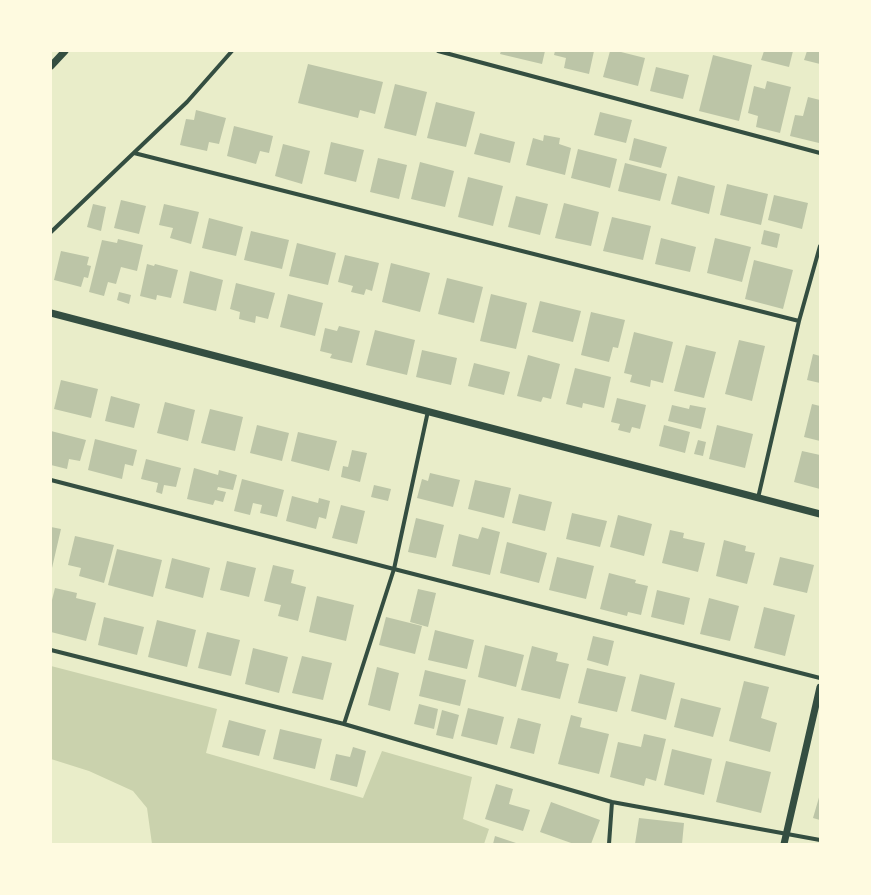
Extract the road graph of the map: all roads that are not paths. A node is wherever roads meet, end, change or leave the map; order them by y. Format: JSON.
{"nodes":[{"id":1,"x":65,"y":51,"type":"edge"},
{"id":2,"x":232,"y":51,"type":"edge"},
{"id":3,"x":438,"y":51,"type":"edge"},
{"id":4,"x":51,"y":66,"type":"edge"},
{"id":5,"x":134,"y":153,"type":"junction"},
{"id":6,"x":820,"y":153,"type":"edge"},
{"id":7,"x":51,"y":232,"type":"edge"},
{"id":8,"x":820,"y":246,"type":"edge"},
{"id":9,"x":51,"y":313,"type":"edge"},
{"id":10,"x":800,"y":321,"type":"junction"},
{"id":11,"x":428,"y":411,"type":"junction"},
{"id":12,"x":51,"y":480,"type":"edge"},
{"id":13,"x":758,"y":498,"type":"junction"},
{"id":14,"x":820,"y":514,"type":"edge"},
{"id":15,"x":394,"y":569,"type":"junction"},
{"id":16,"x":51,"y":650,"type":"edge"},
{"id":17,"x":820,"y":678,"type":"edge"},
{"id":18,"x":820,"y":687,"type":"edge"},
{"id":19,"x":344,"y":724,"type":"junction"},
{"id":20,"x":612,"y":802,"type":"junction"},
{"id":21,"x":786,"y":834,"type":"junction"},
{"id":22,"x":820,"y":840,"type":"edge"},
{"id":23,"x":609,"y":844,"type":"edge"},
{"id":24,"x":784,"y":844,"type":"edge"}],
"edges":[{"from":1,"to":4,"type":"street"},
{"from":2,"to":5,"type":"street"},
{"from":3,"to":6,"type":"street"},
{"from":5,"to":7,"type":"street"},
{"from":5,"to":10,"type":"street"},
{"from":8,"to":10,"type":"street"},
{"from":9,"to":11,"type":"street"},
{"from":10,"to":13,"type":"street"},
{"from":11,"to":13,"type":"street"},
{"from":11,"to":15,"type":"street"},
{"from":12,"to":15,"type":"street"},
{"from":13,"to":14,"type":"street"},
{"from":15,"to":17,"type":"street"},
{"from":15,"to":19,"type":"street"},
{"from":16,"to":19,"type":"street"},
{"from":18,"to":21,"type":"street"},
{"from":19,"to":20,"type":"street"},
{"from":20,"to":21,"type":"street"},
{"from":20,"to":23,"type":"street"},
{"from":21,"to":22,"type":"street"},
{"from":21,"to":24,"type":"street"}]}
